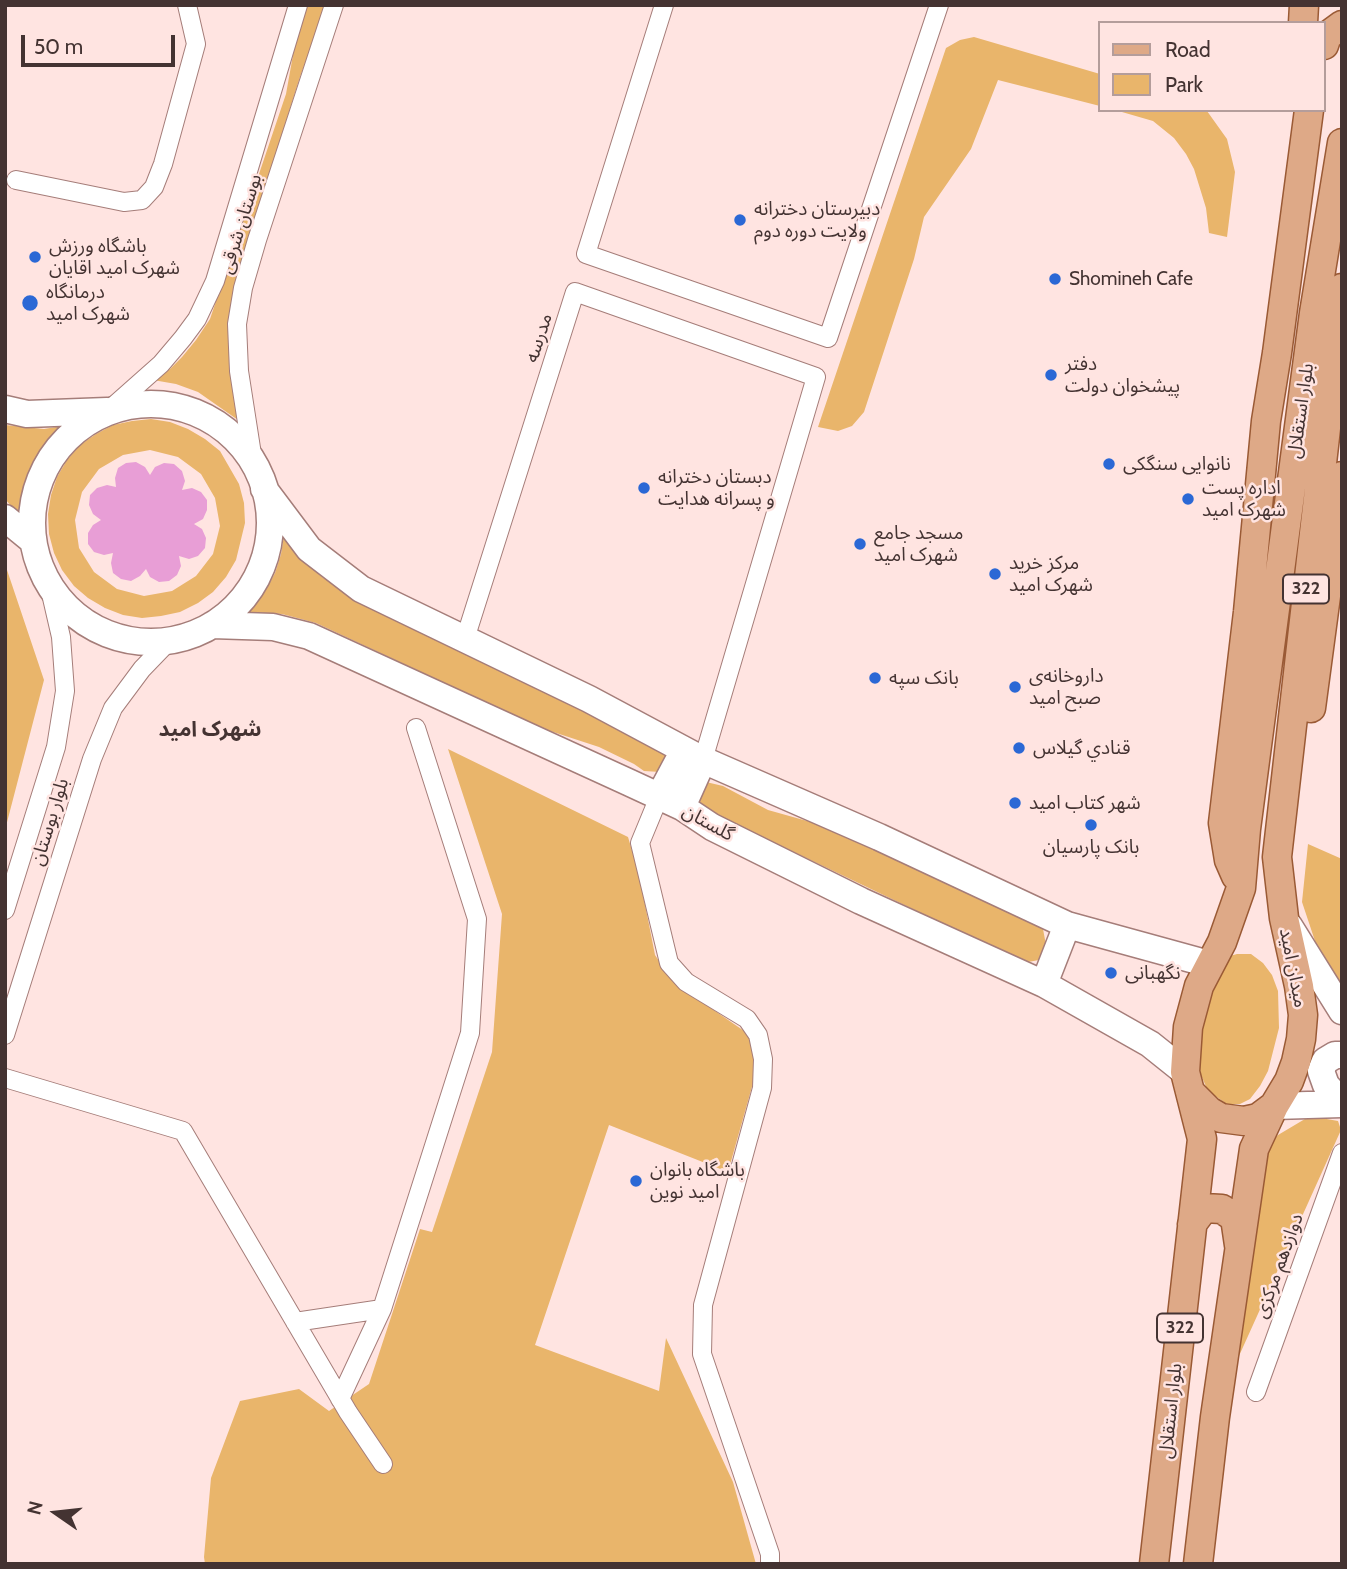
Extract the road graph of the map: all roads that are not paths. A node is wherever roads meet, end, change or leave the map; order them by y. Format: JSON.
{"nodes":[{"id":1,"x":187,"y":5,"type":"edge"},
{"id":2,"x":298,"y":5,"type":"edge"},
{"id":3,"x":334,"y":5,"type":"edge"},
{"id":4,"x":664,"y":5,"type":"edge"},
{"id":5,"x":939,"y":5,"type":"edge"},
{"id":6,"x":1342,"y":25,"type":"edge"},
{"id":7,"x":1326,"y":39,"type":"edge"},
{"id":8,"x":1306,"y":118,"type":"edge"},
{"id":9,"x":1342,"y":144,"type":"edge"},
{"id":10,"x":16,"y":180,"type":"dead end"},
{"id":11,"x":1342,"y":289,"type":"edge"},
{"id":12,"x":5,"y":409,"type":"edge"},
{"id":13,"x":108,"y":411,"type":"junction"},
{"id":14,"x":253,"y":461,"type":"junction"},
{"id":15,"x":1342,"y":477,"type":"edge"},
{"id":16,"x":264,"y":489,"type":"junction"},
{"id":17,"x":5,"y":518,"type":"edge"},
{"id":18,"x":33,"y":541,"type":"junction"},
{"id":19,"x":49,"y":585,"type":"junction"},
{"id":20,"x":212,"y":625,"type":"junction"},
{"id":21,"x":465,"y":639,"type":"junction"},
{"id":22,"x":169,"y":641,"type":"junction"},
{"id":23,"x":416,"y":728,"type":"dead end"},
{"id":24,"x":694,"y":755,"type":"junction"},
{"id":25,"x":670,"y":802,"type":"junction"},
{"id":26,"x":1241,"y":888,"type":"junction"},
{"id":27,"x":1280,"y":890,"type":"junction"},
{"id":28,"x":5,"y":910,"type":"edge"},
{"id":29,"x":1284,"y":919,"type":"junction"},
{"id":30,"x":1067,"y":925,"type":"junction"},
{"id":31,"x":1209,"y":964,"type":"junction"},
{"id":32,"x":1044,"y":984,"type":"junction"},
{"id":33,"x":1342,"y":1011,"type":"edge"},
{"id":34,"x":5,"y":1035,"type":"edge"},
{"id":35,"x":1342,"y":1055,"type":"edge"},
{"id":36,"x":5,"y":1078,"type":"edge"},
{"id":37,"x":1188,"y":1082,"type":"junction"},
{"id":38,"x":1342,"y":1104,"type":"edge"},
{"id":39,"x":1274,"y":1106,"type":"junction"},
{"id":40,"x":1342,"y":1153,"type":"edge"},
{"id":41,"x":1192,"y":1224,"type":"junction"},
{"id":42,"x":1239,"y":1251,"type":"junction"},
{"id":43,"x":382,"y":1310,"type":"junction"},
{"id":44,"x":295,"y":1322,"type":"junction"},
{"id":45,"x":1256,"y":1392,"type":"dead end"},
{"id":46,"x":340,"y":1399,"type":"junction"},
{"id":47,"x":383,"y":1464,"type":"dead end"},
{"id":48,"x":771,"y":1564,"type":"edge"},
{"id":49,"x":1154,"y":1564,"type":"edge"},
{"id":50,"x":1198,"y":1564,"type":"edge"}],
"edges":[{"from":1,"to":10,"type":"street"},
{"from":2,"to":13,"type":"street","name":"بوستان شرقی"},
{"from":3,"to":14,"type":"street","name":"بوستان شرقی"},
{"from":4,"to":5,"type":"street"},
{"from":6,"to":7,"type":"main road"},
{"from":8,"to":26,"type":"main road"},
{"from":9,"to":26,"type":"main road","name":"بلوار استقلال","number":"322"},
{"from":11,"to":27,"type":"main road","name":"بلوار استقلال","number":"322"},
{"from":12,"to":13,"type":"main road"},
{"from":13,"to":14,"type":"main road"},
{"from":13,"to":18,"type":"main road"},
{"from":14,"to":16,"type":"main road"},
{"from":15,"to":27,"type":"main road"},
{"from":16,"to":20,"type":"main road"},
{"from":16,"to":21,"type":"main road"},
{"from":17,"to":18,"type":"main road"},
{"from":18,"to":19,"type":"main road"},
{"from":19,"to":22,"type":"main road"},
{"from":19,"to":28,"type":"street","name":"بلوار بوستان"},
{"from":20,"to":22,"type":"main road"},
{"from":20,"to":25,"type":"main road","name":"گلستان"},
{"from":21,"to":24,"type":"main road"},
{"from":21,"to":24,"type":"street","name":"مدرسه"},
{"from":22,"to":34,"type":"street","name":"بلوار بوستان"},
{"from":23,"to":43,"type":"street"},
{"from":24,"to":25,"type":"main road"},
{"from":24,"to":30,"type":"main road"},
{"from":25,"to":32,"type":"main road","name":"گلستان"},
{"from":25,"to":48,"type":"street"},
{"from":26,"to":31,"type":"main road"},
{"from":27,"to":29,"type":"main road","name":"میدان امید"},
{"from":29,"to":33,"type":"main road"},
{"from":29,"to":39,"type":"main road","name":"میدان امید"},
{"from":30,"to":31,"type":"main road"},
{"from":30,"to":32,"type":"main road"},
{"from":31,"to":37,"type":"main road"},
{"from":32,"to":37,"type":"main road","name":"گلستان"},
{"from":35,"to":38,"type":"main road"},
{"from":36,"to":44,"type":"street"},
{"from":37,"to":39,"type":"main road"},
{"from":37,"to":41,"type":"main road","name":"بلوار استقلال","number":"322"},
{"from":38,"to":39,"type":"main road"},
{"from":39,"to":42,"type":"main road","number":"322"},
{"from":40,"to":45,"type":"street","name":"دوازدهم مرکزی"},
{"from":41,"to":42,"type":"main road"},
{"from":41,"to":49,"type":"main road","name":"بلوار استقلال","number":"322"},
{"from":42,"to":50,"type":"main road","number":"322"},
{"from":43,"to":44,"type":"street"},
{"from":43,"to":46,"type":"street"},
{"from":44,"to":46,"type":"street"},
{"from":46,"to":47,"type":"street"}]}
